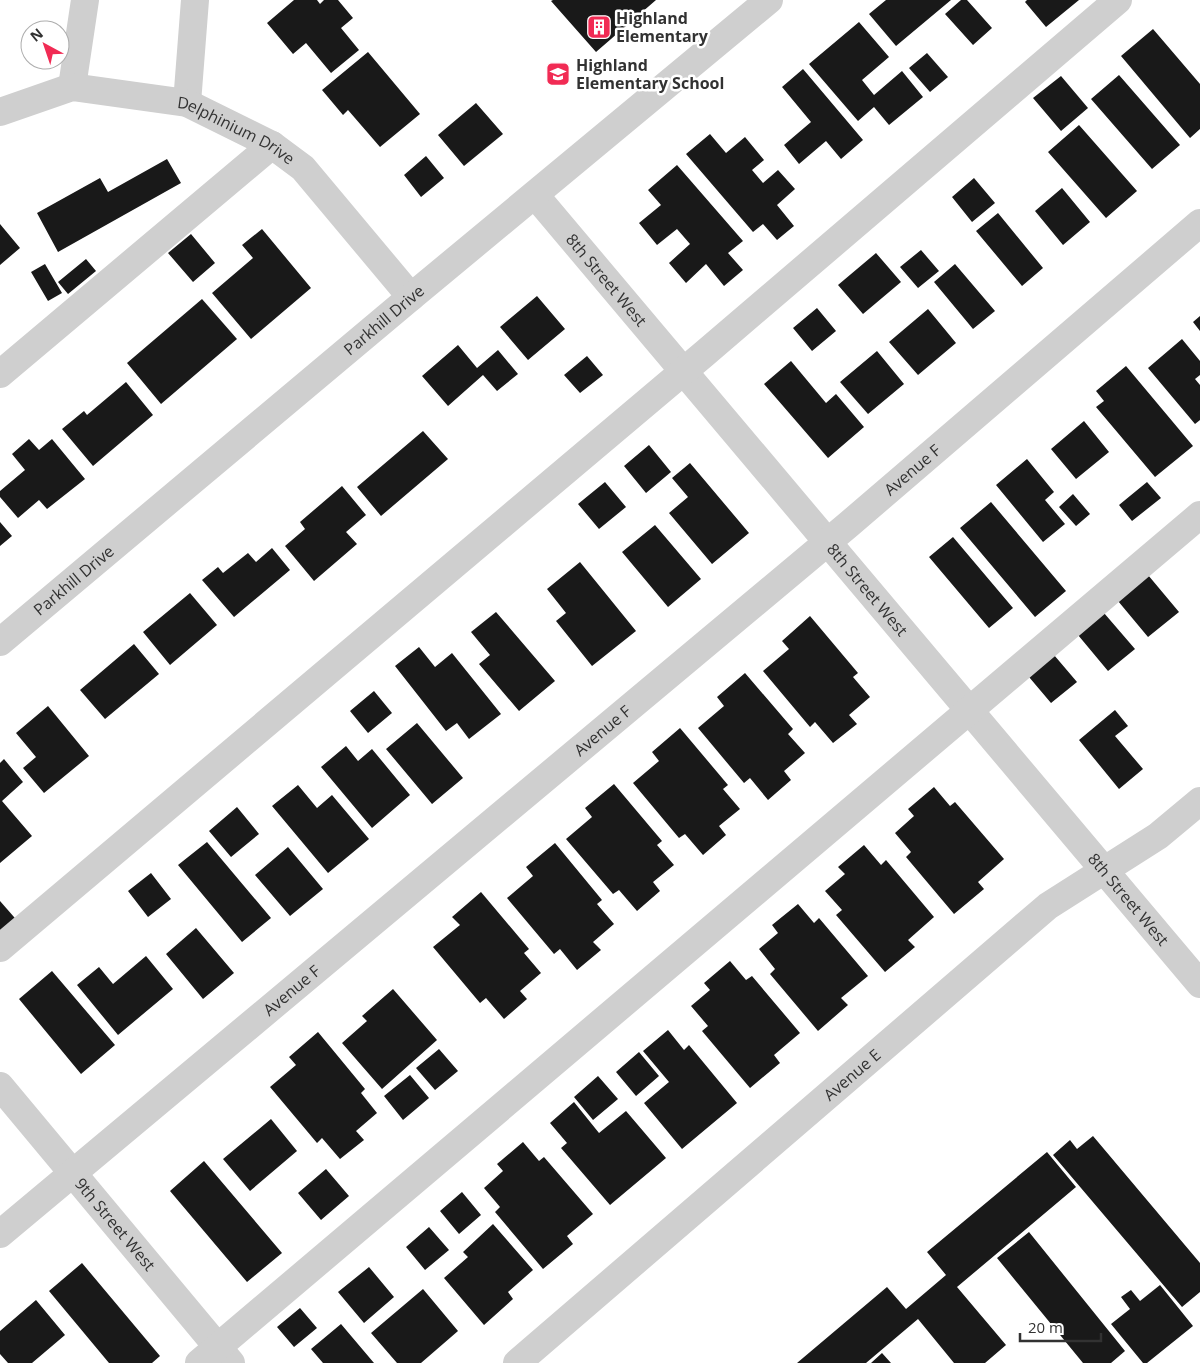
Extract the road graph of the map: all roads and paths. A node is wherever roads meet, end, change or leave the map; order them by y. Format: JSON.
{"nodes":[{"id":1,"x":85,"y":0,"type":"edge"},
{"id":2,"x":195,"y":0,"type":"edge"},
{"id":3,"x":769,"y":0,"type":"edge"},
{"id":4,"x":1118,"y":0,"type":"edge"},
{"id":5,"x":72,"y":87,"type":"junction"},
{"id":6,"x":187,"y":103,"type":"junction"},
{"id":7,"x":0,"y":112,"type":"edge"},
{"id":8,"x":272,"y":145,"type":"junction"},
{"id":9,"x":535,"y":195,"type":"junction"},
{"id":10,"x":1200,"y":223,"type":"edge"},
{"id":11,"x":411,"y":297,"type":"junction"},
{"id":12,"x":683,"y":371,"type":"junction"},
{"id":13,"x":0,"y":374,"type":"edge"},
{"id":14,"x":1200,"y":515,"type":"edge"},
{"id":15,"x":827,"y":542,"type":"junction"},
{"id":16,"x":0,"y":642,"type":"edge"},
{"id":17,"x":970,"y":711,"type":"junction"},
{"id":18,"x":1200,"y":801,"type":"edge"},
{"id":19,"x":1104,"y":871,"type":"junction"},
{"id":20,"x":0,"y":948,"type":"edge"},
{"id":21,"x":1200,"y":984,"type":"edge"},
{"id":22,"x":0,"y":1086,"type":"edge"},
{"id":23,"x":73,"y":1174,"type":"junction"},
{"id":24,"x":0,"y":1234,"type":"edge"},
{"id":25,"x":216,"y":1358,"type":"edge"},
{"id":26,"x":517,"y":1363,"type":"edge"}],
"edges":[{"from":1,"to":5,"type":"street"},
{"from":2,"to":6,"type":"street"},
{"from":3,"to":9,"type":"street","name":"Parkhill Drive"},
{"from":4,"to":12,"type":"street"},
{"from":5,"to":6,"type":"street","name":"Delphinium Drive"},
{"from":5,"to":7,"type":"street","name":"Delphinium Drive"},
{"from":6,"to":8,"type":"street","name":"Delphinium Drive"},
{"from":8,"to":11,"type":"street","name":"Delphinium Drive"},
{"from":8,"to":13,"type":"street"},
{"from":9,"to":11,"type":"street","name":"Parkhill Drive"},
{"from":9,"to":12,"type":"street","name":"8th Street West"},
{"from":10,"to":15,"type":"street","name":"Avenue F"},
{"from":11,"to":16,"type":"street","name":"Parkhill Drive"},
{"from":12,"to":15,"type":"street","name":"8th Street West"},
{"from":12,"to":20,"type":"street"},
{"from":14,"to":17,"type":"street"},
{"from":15,"to":17,"type":"street","name":"8th Street West"},
{"from":15,"to":23,"type":"street","name":"Avenue F"},
{"from":17,"to":19,"type":"street","name":"8th Street West"},
{"from":17,"to":25,"type":"street"},
{"from":18,"to":19,"type":"street","name":"Avenue E"},
{"from":19,"to":21,"type":"street","name":"8th Street West"},
{"from":19,"to":26,"type":"street","name":"Avenue E"},
{"from":22,"to":23,"type":"street","name":"9th Street West"},
{"from":23,"to":24,"type":"street","name":"Avenue F"},
{"from":23,"to":25,"type":"street","name":"9th Street West"}]}
